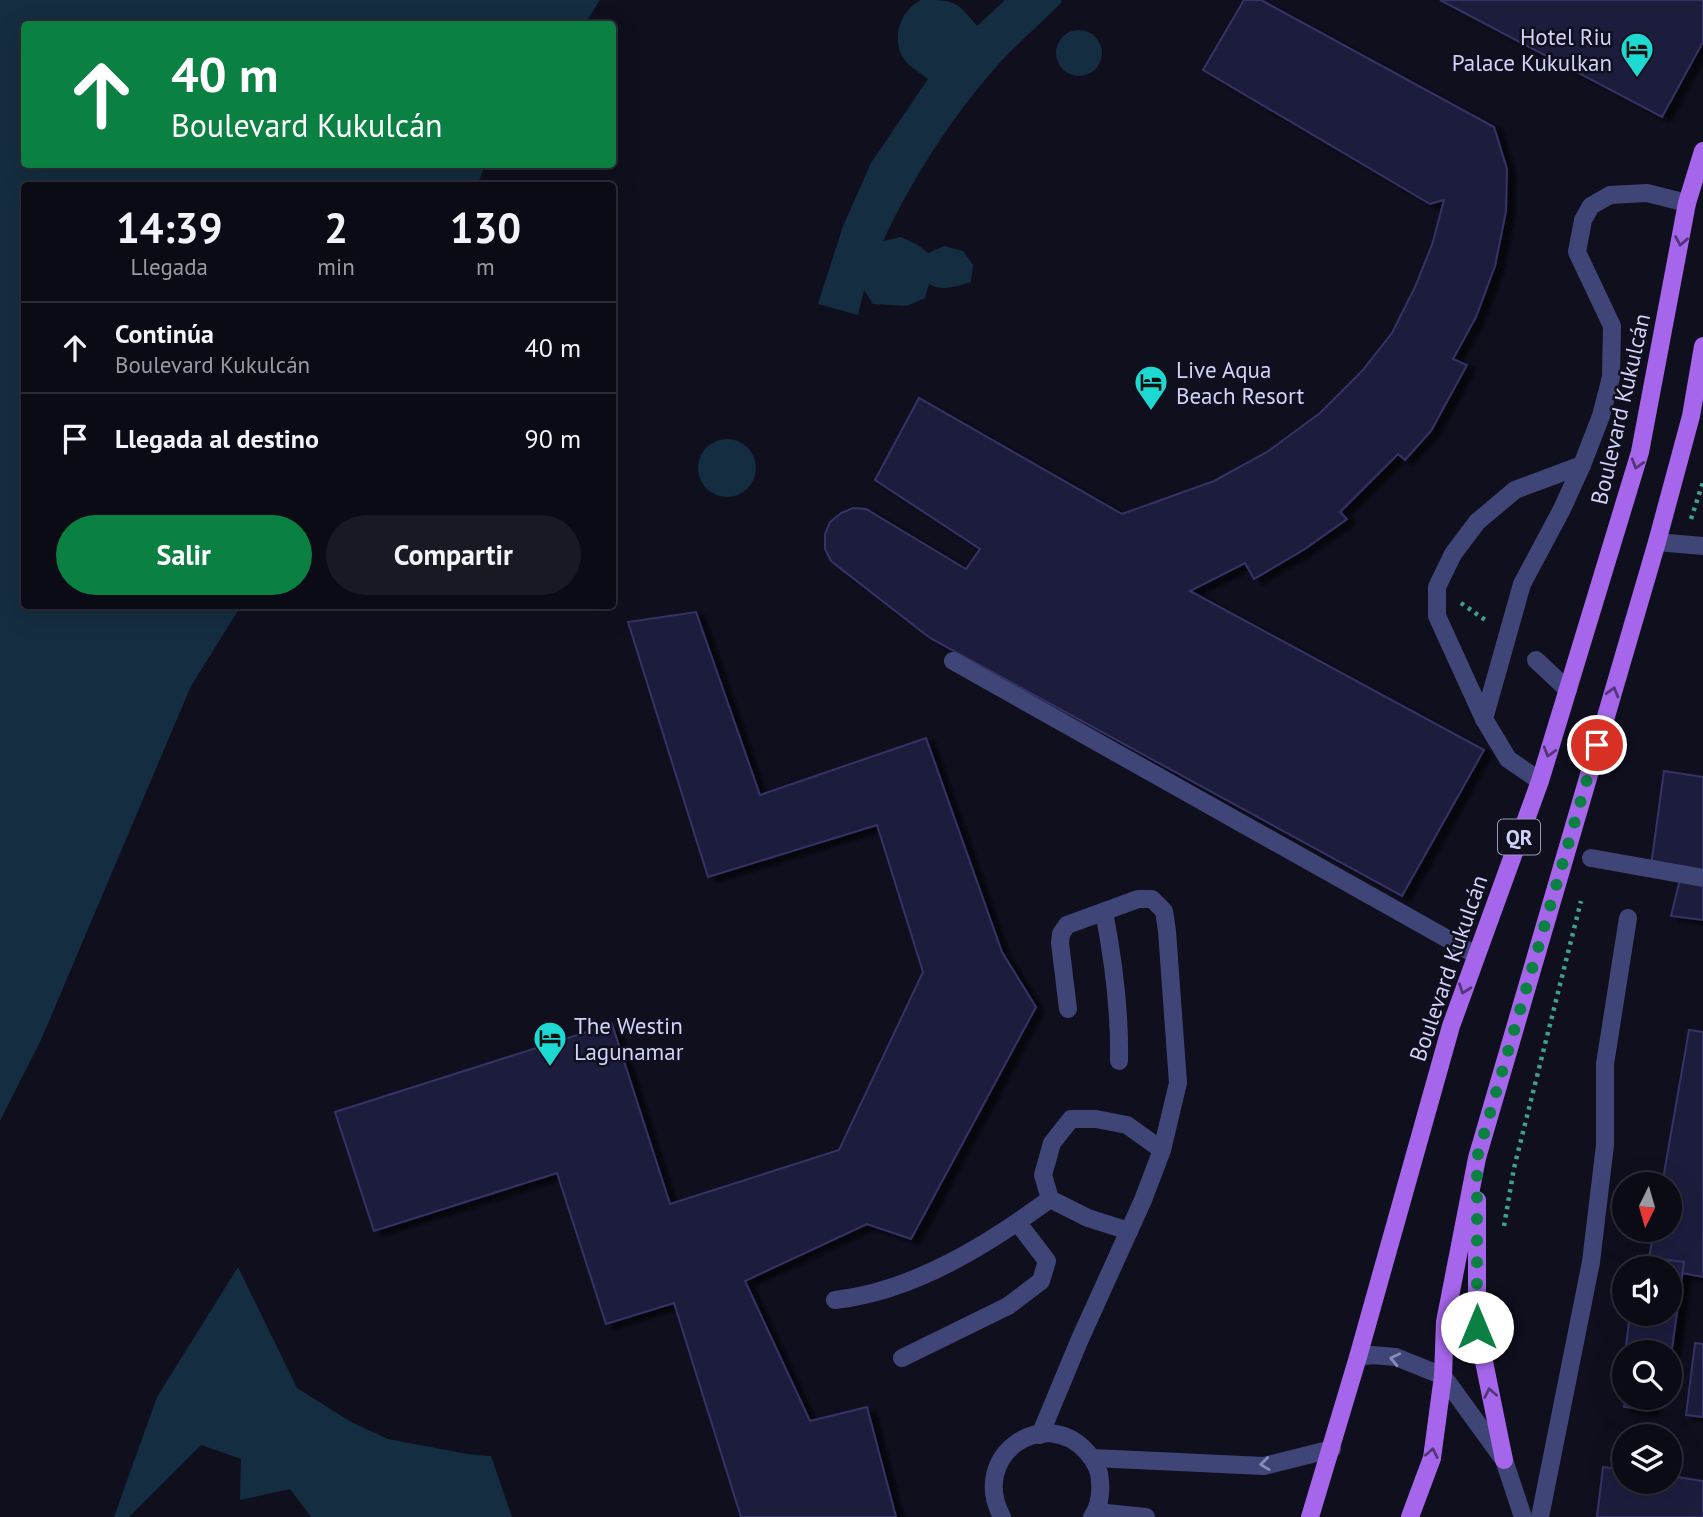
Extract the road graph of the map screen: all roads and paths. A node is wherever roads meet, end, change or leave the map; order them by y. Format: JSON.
{"nodes":[{"id":1,"x":1703,"y":151,"type":"edge"},
{"id":2,"x":1687,"y":203,"type":"junction"},
{"id":3,"x":1703,"y":346,"type":"edge"},
{"id":4,"x":1697,"y":411,"type":"edge"},
{"id":5,"x":1582,"y":465,"type":"junction"},
{"id":6,"x":1703,"y":482,"type":"edge"},
{"id":7,"x":1657,"y":542,"type":"junction"},
{"id":8,"x":1683,"y":544,"type":"junction"},
{"id":9,"x":1703,"y":547,"type":"edge"},
{"id":10,"x":1437,"y":587,"type":"junction"},
{"id":11,"x":1507,"y":635,"type":"junction"},
{"id":12,"x":1536,"y":660,"type":"dead end"},
{"id":13,"x":953,"y":662,"type":"dead end"},
{"id":14,"x":1568,"y":690,"type":"junction"},
{"id":15,"x":1483,"y":719,"type":"junction"},
{"id":16,"x":1540,"y":781,"type":"junction"},
{"id":17,"x":1591,"y":858,"type":"dead end"},
{"id":18,"x":1703,"y":878,"type":"edge"},
{"id":19,"x":1581,"y":898,"type":"dead end"},
{"id":20,"x":1104,"y":912,"type":"junction"},
{"id":21,"x":1628,"y":918,"type":"dead end"},
{"id":22,"x":1476,"y":955,"type":"junction"},
{"id":23,"x":1068,"y":1009,"type":"dead end"},
{"id":24,"x":1119,"y":1061,"type":"dead end"},
{"id":25,"x":1162,"y":1150,"type":"junction"},
{"id":26,"x":1477,"y":1158,"type":"junction"},
{"id":27,"x":1050,"y":1199,"type":"junction"},
{"id":28,"x":1018,"y":1223,"type":"junction"},
{"id":29,"x":1129,"y":1231,"type":"junction"},
{"id":30,"x":1502,"y":1234,"type":"dead end"},
{"id":31,"x":835,"y":1300,"type":"dead end"},
{"id":32,"x":1358,"y":1357,"type":"junction"},
{"id":33,"x":902,"y":1358,"type":"dead end"},
{"id":34,"x":1443,"y":1376,"type":"junction"},
{"id":35,"x":1040,"y":1435,"type":"junction"},
{"id":36,"x":1332,"y":1449,"type":"junction"},
{"id":37,"x":1093,"y":1458,"type":"junction"},
{"id":38,"x":1504,"y":1460,"type":"junction"},
{"id":39,"x":1094,"y":1515,"type":"edge"},
{"id":40,"x":1002,"y":1517,"type":"edge"},
{"id":41,"x":1146,"y":1517,"type":"edge"},
{"id":42,"x":1310,"y":1517,"type":"edge"},
{"id":43,"x":1410,"y":1517,"type":"edge"},
{"id":44,"x":1523,"y":1517,"type":"edge"},
{"id":45,"x":1540,"y":1517,"type":"edge"}],
"edges":[{"from":1,"to":2,"type":"main road","name":"Boulevard Kukulcán","number":"QR"},
{"from":2,"to":5,"type":"street"},
{"from":2,"to":14,"type":"main road","name":"Boulevard Kukulcán","number":"QR","one_way":true},
{"from":3,"to":4,"type":"main road","number":"QR"},
{"from":4,"to":7,"type":"main road","number":"QR"},
{"from":5,"to":10,"type":"street"},
{"from":5,"to":11,"type":"street"},
{"from":6,"to":8,"type":"path"},
{"from":7,"to":8,"type":"street"},
{"from":26,"to":7,"type":"main road","number":"QR","one_way":true},
{"from":8,"to":9,"type":"street"},
{"from":10,"to":11,"type":"path"},
{"from":10,"to":15,"type":"street"},
{"from":11,"to":15,"type":"street"},
{"from":12,"to":14,"type":"street"},
{"from":13,"to":22,"type":"street"},
{"from":14,"to":16,"type":"main road","name":"Boulevard Kukulcán","number":"QR","one_way":true},
{"from":15,"to":16,"type":"street"},
{"from":16,"to":22,"type":"main road","name":"Boulevard Kukulcán","number":"QR"},
{"from":17,"to":18,"type":"street"},
{"from":19,"to":30,"type":"path"},
{"from":20,"to":23,"type":"street"},
{"from":20,"to":24,"type":"street"},
{"from":20,"to":25,"type":"street"},
{"from":21,"to":45,"type":"street"},
{"from":22,"to":32,"type":"main road","name":"Boulevard Kukulcán","number":"QR","one_way":true},
{"from":25,"to":27,"type":"street"},
{"from":25,"to":29,"type":"street"},
{"from":26,"to":34,"type":"main road","number":"QR"},
{"from":38,"to":26,"type":"main road","one_way":true},
{"from":27,"to":28,"type":"street"},
{"from":27,"to":29,"type":"street"},
{"from":28,"to":31,"type":"street"},
{"from":28,"to":33,"type":"street"},
{"from":29,"to":35,"type":"street"},
{"from":34,"to":32,"type":"street","one_way":true},
{"from":32,"to":36,"type":"main road","name":"Boulevard Kukulcán","number":"QR"},
{"from":34,"to":38,"type":"street"},
{"from":43,"to":34,"type":"main road","number":"QR","one_way":true},
{"from":35,"to":37,"type":"street"},
{"from":35,"to":40,"type":"street"},
{"from":36,"to":37,"type":"street","one_way":true},
{"from":36,"to":42,"type":"main road","name":"Boulevard Kukulcán","number":"QR"},
{"from":37,"to":39,"type":"street"},
{"from":38,"to":44,"type":"street"},
{"from":39,"to":41,"type":"street"}]}
